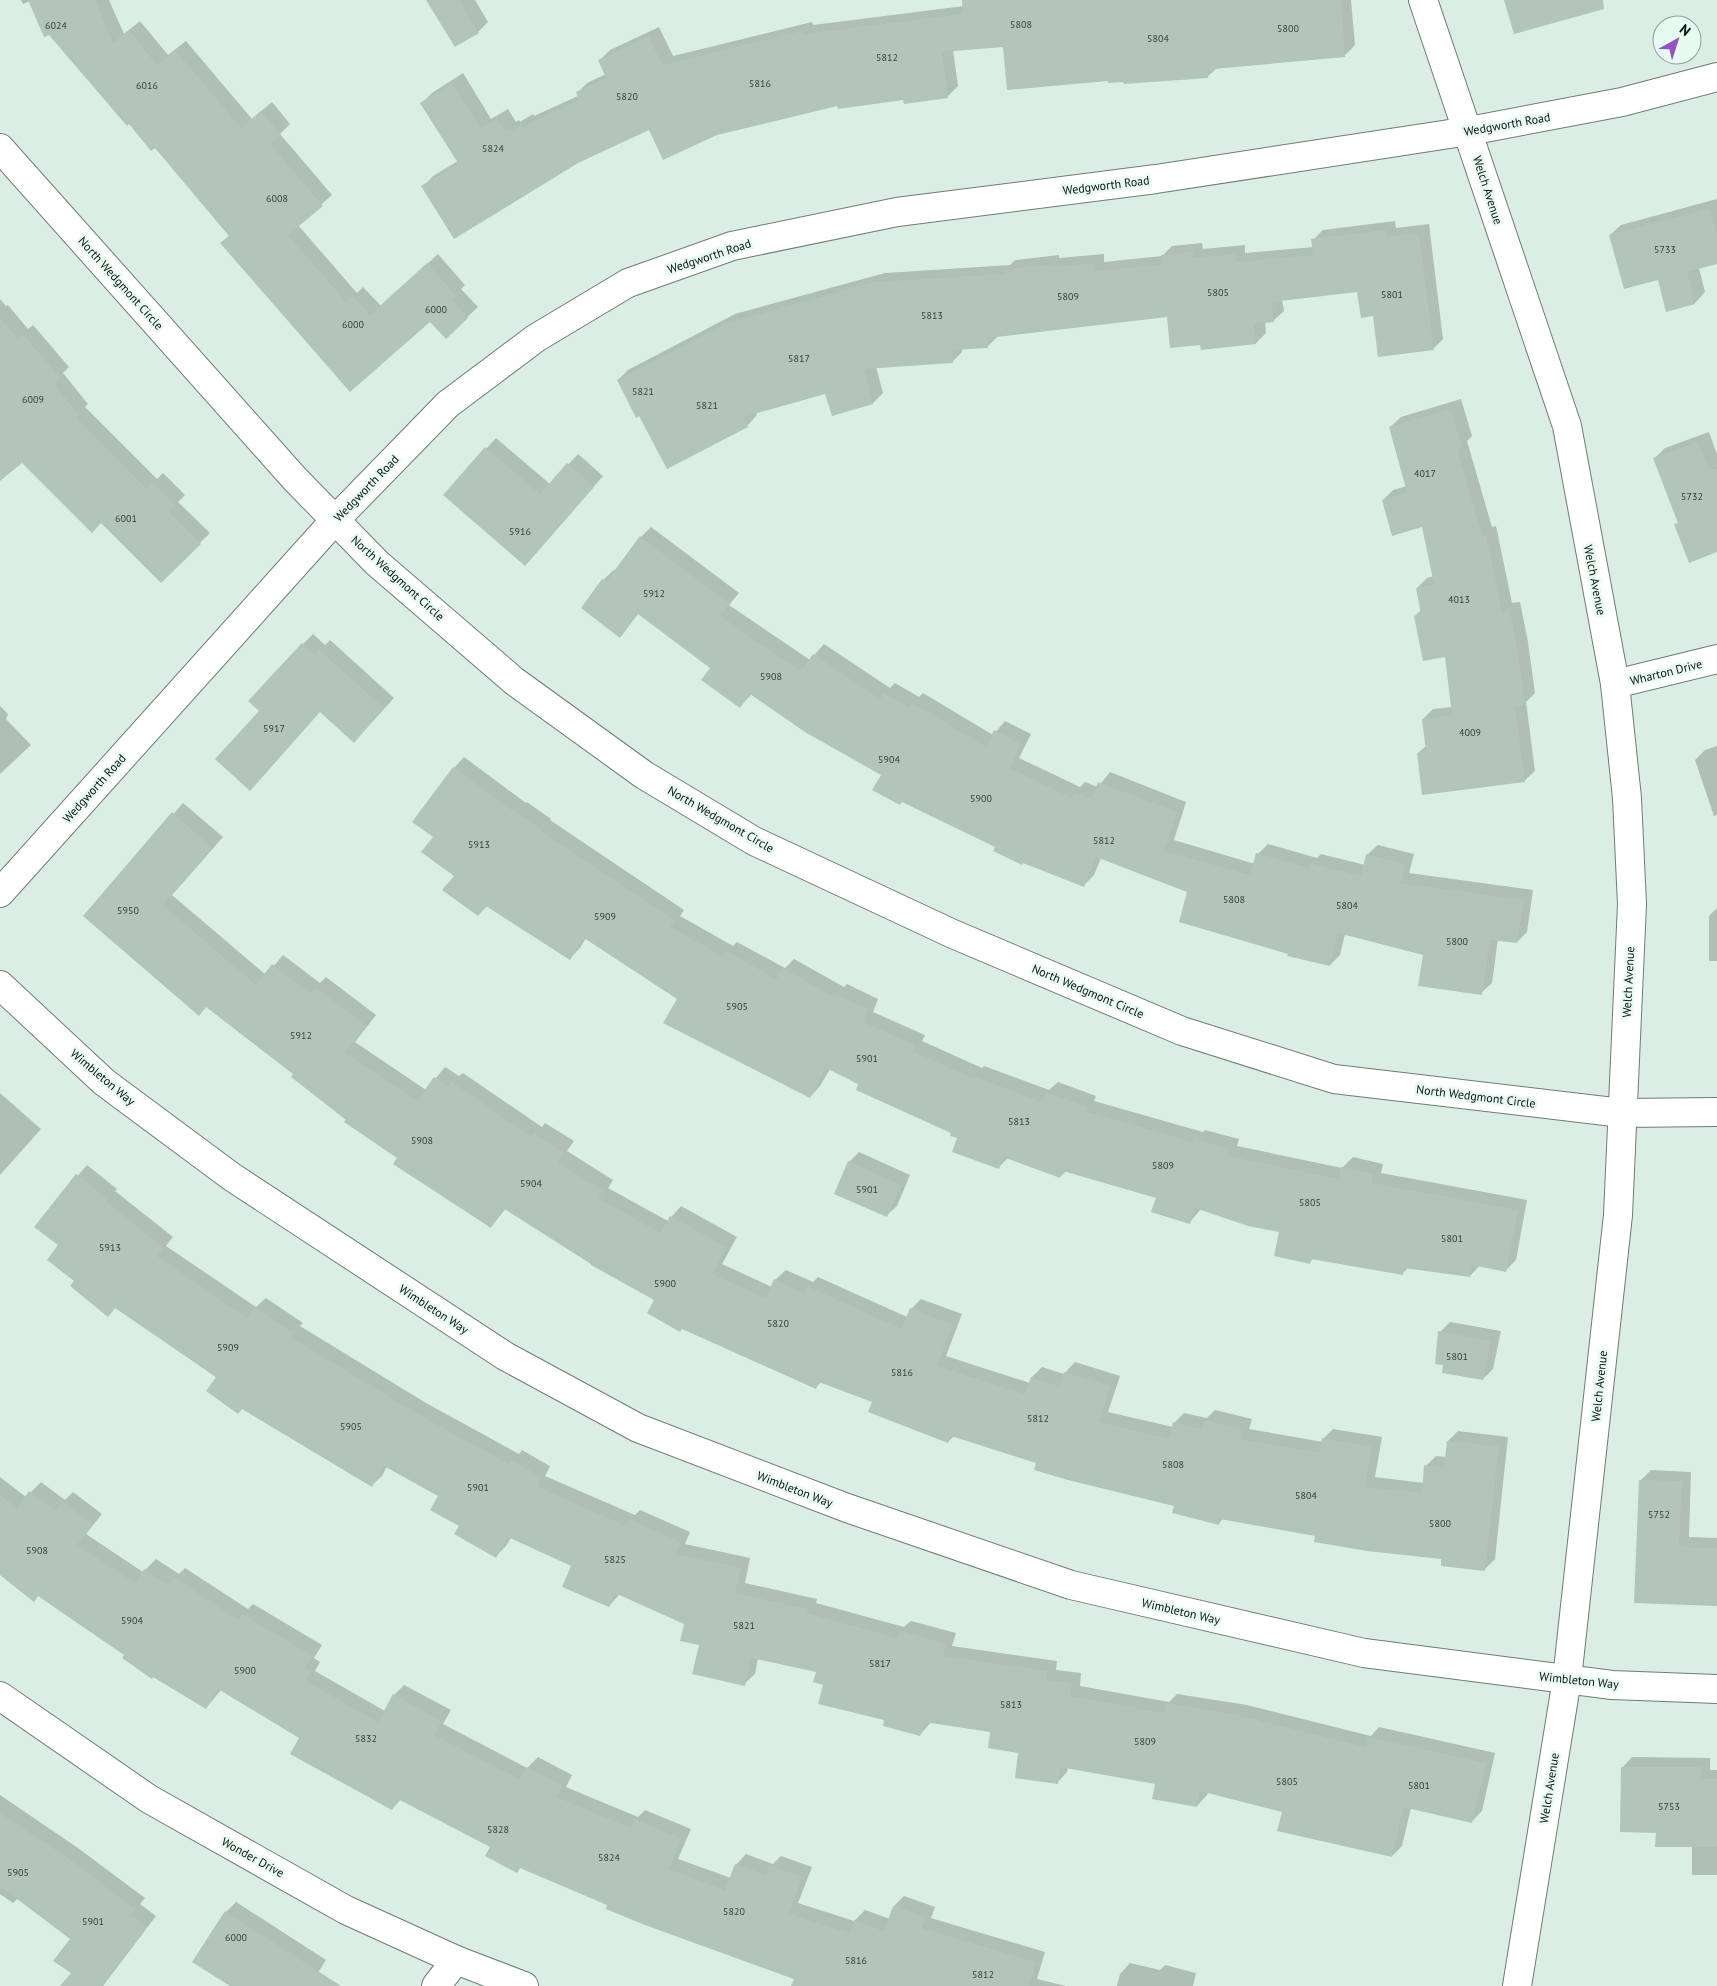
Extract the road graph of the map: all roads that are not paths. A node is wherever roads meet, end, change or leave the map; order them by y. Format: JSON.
{"nodes":[{"id":1,"x":1423,"y":0,"type":"edge"},
{"id":2,"x":1717,"y":77,"type":"edge"},
{"id":3,"x":1469,"y":131,"type":"junction"},
{"id":4,"x":0,"y":148,"type":"edge"},
{"id":5,"x":335,"y":520,"type":"junction"},
{"id":6,"x":1717,"y":659,"type":"edge"},
{"id":7,"x":1615,"y":684,"type":"junction"},
{"id":8,"x":0,"y":893,"type":"edge"},
{"id":9,"x":0,"y":985,"type":"edge"},
{"id":10,"x":1717,"y":1112,"type":"edge"},
{"id":11,"x":1622,"y":1113,"type":"junction"},
{"id":12,"x":1567,"y":1679,"type":"junction"},
{"id":13,"x":1717,"y":1689,"type":"edge"},
{"id":14,"x":0,"y":1696,"type":"edge"},
{"id":15,"x":456,"y":1960,"type":"junction"},
{"id":16,"x":436,"y":1986,"type":"edge"},
{"id":17,"x":524,"y":1986,"type":"edge"},
{"id":18,"x":1517,"y":1986,"type":"edge"}],
"edges":[{"from":1,"to":3,"type":"street","name":"Welch Avenue"},
{"from":2,"to":3,"type":"street","name":"Wedgworth Road"},
{"from":3,"to":5,"type":"street","name":"Wedgworth Road"},
{"from":3,"to":7,"type":"street","name":"Welch Avenue"},
{"from":4,"to":5,"type":"street","name":"North Wedgmont Circle"},
{"from":5,"to":8,"type":"street","name":"Wedgworth Road"},
{"from":5,"to":11,"type":"street","name":"North Wedgmont Circle"},
{"from":6,"to":7,"type":"street","name":"Wharton Drive"},
{"from":7,"to":11,"type":"street","name":"Welch Avenue"},
{"from":9,"to":12,"type":"street","name":"Wimbleton Way"},
{"from":10,"to":11,"type":"street","name":"North Wedgmont Circle"},
{"from":11,"to":12,"type":"street","name":"Welch Avenue"},
{"from":12,"to":13,"type":"street","name":"Wimbleton Way"},
{"from":12,"to":18,"type":"street","name":"Welch Avenue"},
{"from":14,"to":15,"type":"street","name":"Wonder Drive"},
{"from":15,"to":16,"type":"street"},
{"from":15,"to":17,"type":"street","name":"Wonder Drive"}]}
